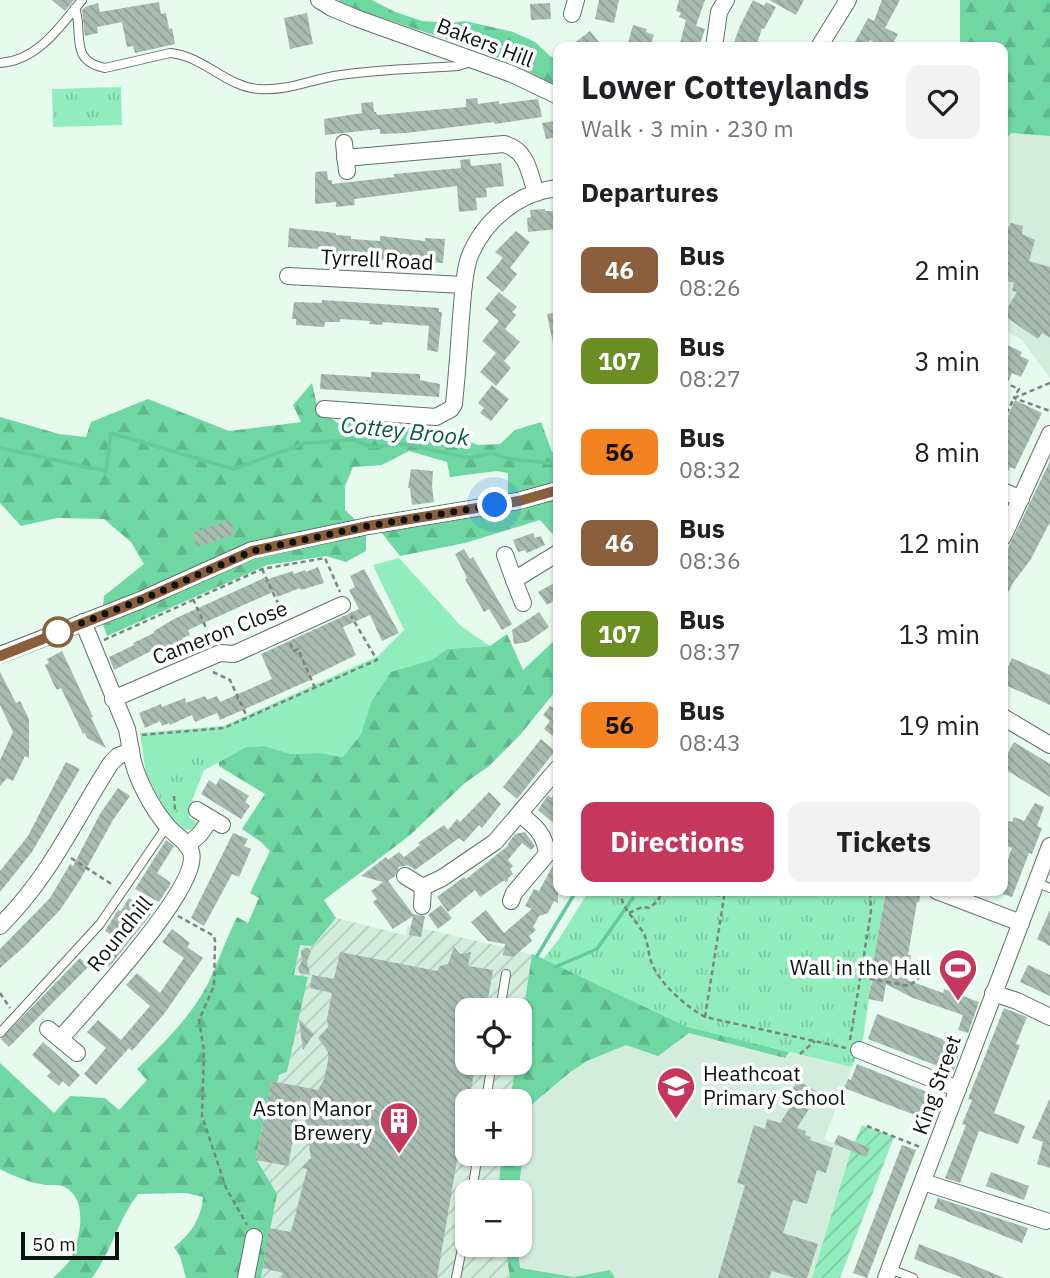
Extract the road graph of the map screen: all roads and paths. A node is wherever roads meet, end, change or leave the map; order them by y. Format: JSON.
{"nodes":[{"id":1,"x":82,"y":0,"type":"edge"},
{"id":2,"x":318,"y":0,"type":"edge"},
{"id":3,"x":726,"y":0,"type":"edge"},
{"id":4,"x":848,"y":0,"type":"edge"},
{"id":5,"x":75,"y":8,"type":"junction"},
{"id":6,"x":715,"y":42,"type":"edge"},
{"id":7,"x":822,"y":42,"type":"edge"},
{"id":8,"x":478,"y":61,"type":"junction"},
{"id":9,"x":0,"y":63,"type":"edge"},
{"id":10,"x":553,"y":94,"type":"edge"},
{"id":11,"x":345,"y":157,"type":"dead end"},
{"id":12,"x":553,"y":189,"type":"edge"},
{"id":13,"x":536,"y":193,"type":"junction"},
{"id":14,"x":288,"y":276,"type":"dead end"},
{"id":15,"x":464,"y":285,"type":"junction"},
{"id":16,"x":1050,"y":383,"type":"edge"},
{"id":17,"x":1008,"y":384,"type":"edge"},
{"id":18,"x":1014,"y":397,"type":"junction"},
{"id":19,"x":1008,"y":410,"type":"edge"},
{"id":20,"x":1050,"y":411,"type":"edge"},
{"id":21,"x":335,"y":413,"type":"dead end"},
{"id":22,"x":1050,"y":434,"type":"edge"},
{"id":23,"x":553,"y":491,"type":"edge"},
{"id":24,"x":1008,"y":493,"type":"edge"},
{"id":25,"x":1021,"y":499,"type":"junction"},
{"id":26,"x":1008,"y":526,"type":"edge"},
{"id":27,"x":505,"y":555,"type":"dead end"},
{"id":28,"x":553,"y":556,"type":"edge"},
{"id":29,"x":262,"y":569,"type":"dead end"},
{"id":30,"x":514,"y":580,"type":"junction"},
{"id":31,"x":193,"y":599,"type":"dead end"},
{"id":32,"x":523,"y":603,"type":"dead end"},
{"id":33,"x":342,"y":605,"type":"dead end"},
{"id":34,"x":83,"y":622,"type":"junction"},
{"id":35,"x":287,"y":630,"type":"junction"},
{"id":36,"x":0,"y":656,"type":"edge"},
{"id":37,"x":211,"y":657,"type":"junction"},
{"id":38,"x":315,"y":688,"type":"dead end"},
{"id":39,"x":113,"y":699,"type":"junction"},
{"id":40,"x":247,"y":717,"type":"dead end"},
{"id":41,"x":1008,"y":720,"type":"edge"},
{"id":42,"x":1050,"y":745,"type":"edge"},
{"id":43,"x":131,"y":751,"type":"junction"},
{"id":44,"x":553,"y":774,"type":"edge"},
{"id":45,"x":520,"y":814,"type":"junction"},
{"id":46,"x":210,"y":818,"type":"dead end"},
{"id":47,"x":167,"y":826,"type":"junction"},
{"id":48,"x":187,"y":846,"type":"junction"},
{"id":49,"x":1050,"y":846,"type":"edge"},
{"id":50,"x":60,"y":851,"type":"junction"},
{"id":51,"x":553,"y":855,"type":"edge"},
{"id":52,"x":405,"y":876,"type":"dead end"},
{"id":53,"x":1043,"y":885,"type":"edge"},
{"id":54,"x":423,"y":887,"type":"junction"},
{"id":55,"x":123,"y":892,"type":"junction"},
{"id":56,"x":621,"y":896,"type":"edge"},
{"id":57,"x":660,"y":896,"type":"edge"},
{"id":58,"x":724,"y":896,"type":"edge"},
{"id":59,"x":870,"y":896,"type":"edge"},
{"id":60,"x":950,"y":896,"type":"edge"},
{"id":61,"x":511,"y":901,"type":"dead end"},
{"id":62,"x":422,"y":906,"type":"dead end"},
{"id":63,"x":167,"y":910,"type":"junction"},
{"id":64,"x":628,"y":912,"type":"junction"},
{"id":65,"x":1021,"y":923,"type":"junction"},
{"id":66,"x":0,"y":926,"type":"edge"},
{"id":67,"x":506,"y":974,"type":"dead end"},
{"id":68,"x":924,"y":974,"type":"dead end"},
{"id":69,"x":861,"y":977,"type":"junction"},
{"id":70,"x":0,"y":993,"type":"edge"},
{"id":71,"x":993,"y":993,"type":"junction"},
{"id":72,"x":502,"y":998,"type":"edge"},
{"id":73,"x":15,"y":1015,"type":"junction"},
{"id":74,"x":705,"y":1017,"type":"junction"},
{"id":75,"x":1050,"y":1017,"type":"edge"},
{"id":76,"x":0,"y":1033,"type":"edge"},
{"id":77,"x":815,"y":1041,"type":"junction"},
{"id":78,"x":859,"y":1050,"type":"dead end"},
{"id":79,"x":77,"y":1053,"type":"dead end"},
{"id":80,"x":800,"y":1054,"type":"dead end"},
{"id":81,"x":958,"y":1089,"type":"junction"},
{"id":82,"x":867,"y":1126,"type":"dead end"},
{"id":83,"x":934,"y":1152,"type":"junction"},
{"id":84,"x":923,"y":1182,"type":"junction"},
{"id":85,"x":1046,"y":1220,"type":"dead end"},
{"id":86,"x":254,"y":1237,"type":"joint"},
{"id":87,"x":460,"y":1257,"type":"edge"},
{"id":88,"x":888,"y":1273,"type":"edge"},
{"id":89,"x":246,"y":1278,"type":"edge"},
{"id":90,"x":456,"y":1278,"type":"edge"},
{"id":91,"x":913,"y":1278,"type":"edge"}],
"edges":[{"from":1,"to":5,"type":"lane"},
{"from":2,"to":8,"type":"street","name":"Bakers Hill"},
{"from":3,"to":6,"type":"street"},
{"from":4,"to":7,"type":"street"},
{"from":5,"to":8,"type":"lane"},
{"from":5,"to":9,"type":"lane"},
{"from":8,"to":10,"type":"street","name":"Bakers Hill"},
{"from":11,"to":13,"type":"street"},
{"from":12,"to":13,"type":"street"},
{"from":13,"to":15,"type":"street"},
{"from":14,"to":15,"type":"street","name":"Tyrrell Road"},
{"from":15,"to":21,"type":"street"},
{"from":16,"to":18,"type":"path"},
{"from":17,"to":18,"type":"path"},
{"from":18,"to":19,"type":"path"},
{"from":18,"to":20,"type":"path"},
{"from":22,"to":25,"type":"street"},
{"from":23,"to":34,"type":"street"},
{"from":24,"to":25,"type":"street"},
{"from":25,"to":26,"type":"street"},
{"from":27,"to":30,"type":"street"},
{"from":28,"to":30,"type":"street"},
{"from":29,"to":35,"type":"path"},
{"from":30,"to":32,"type":"street"},
{"from":31,"to":37,"type":"path"},
{"from":33,"to":35,"type":"street","name":"Cameron Close"},
{"from":34,"to":36,"type":"street"},
{"from":34,"to":39,"type":"street"},
{"from":35,"to":37,"type":"street","name":"Cameron Close"},
{"from":35,"to":38,"type":"path"},
{"from":37,"to":39,"type":"street","name":"Cameron Close"},
{"from":37,"to":40,"type":"path"},
{"from":39,"to":43,"type":"street"},
{"from":41,"to":42,"type":"street"},
{"from":43,"to":47,"type":"street"},
{"from":43,"to":50,"type":"street"},
{"from":44,"to":45,"type":"street"},
{"from":45,"to":51,"type":"street"},
{"from":45,"to":54,"type":"street"},
{"from":46,"to":48,"type":"street"},
{"from":47,"to":48,"type":"street"},
{"from":47,"to":55,"type":"lane"},
{"from":48,"to":63,"type":"street","name":"Roundhill"},
{"from":49,"to":53,"type":"street","name":"King Street"},
{"from":50,"to":55,"type":"path"},
{"from":50,"to":66,"type":"street"},
{"from":51,"to":61,"type":"street"},
{"from":52,"to":54,"type":"street"},
{"from":53,"to":65,"type":"street","name":"King Street"},
{"from":54,"to":62,"type":"street"},
{"from":55,"to":73,"type":"lane"},
{"from":56,"to":64,"type":"path"},
{"from":57,"to":64,"type":"path"},
{"from":58,"to":74,"type":"path"},
{"from":59,"to":69,"type":"path"},
{"from":60,"to":65,"type":"street"},
{"from":63,"to":79,"type":"street","name":"Roundhill"},
{"from":63,"to":86,"type":"path"},
{"from":64,"to":74,"type":"path"},
{"from":65,"to":71,"type":"street","name":"King Street"},
{"from":67,"to":72,"type":"lane"},
{"from":68,"to":69,"type":"path"},
{"from":69,"to":77,"type":"path"},
{"from":70,"to":73,"type":"path"},
{"from":71,"to":75,"type":"street"},
{"from":71,"to":81,"type":"street","name":"King Street"},
{"from":73,"to":76,"type":"lane"},
{"from":74,"to":77,"type":"path"},
{"from":77,"to":80,"type":"path"},
{"from":78,"to":81,"type":"street"},
{"from":81,"to":83,"type":"street","name":"King Street"},
{"from":82,"to":83,"type":"path"},
{"from":83,"to":84,"type":"street","name":"King Street"},
{"from":84,"to":85,"type":"street"},
{"from":84,"to":88,"type":"street","name":"King Street"},
{"from":86,"to":89,"type":"street"},
{"from":87,"to":90,"type":"lane"},
{"from":88,"to":91,"type":"lane"}]}
